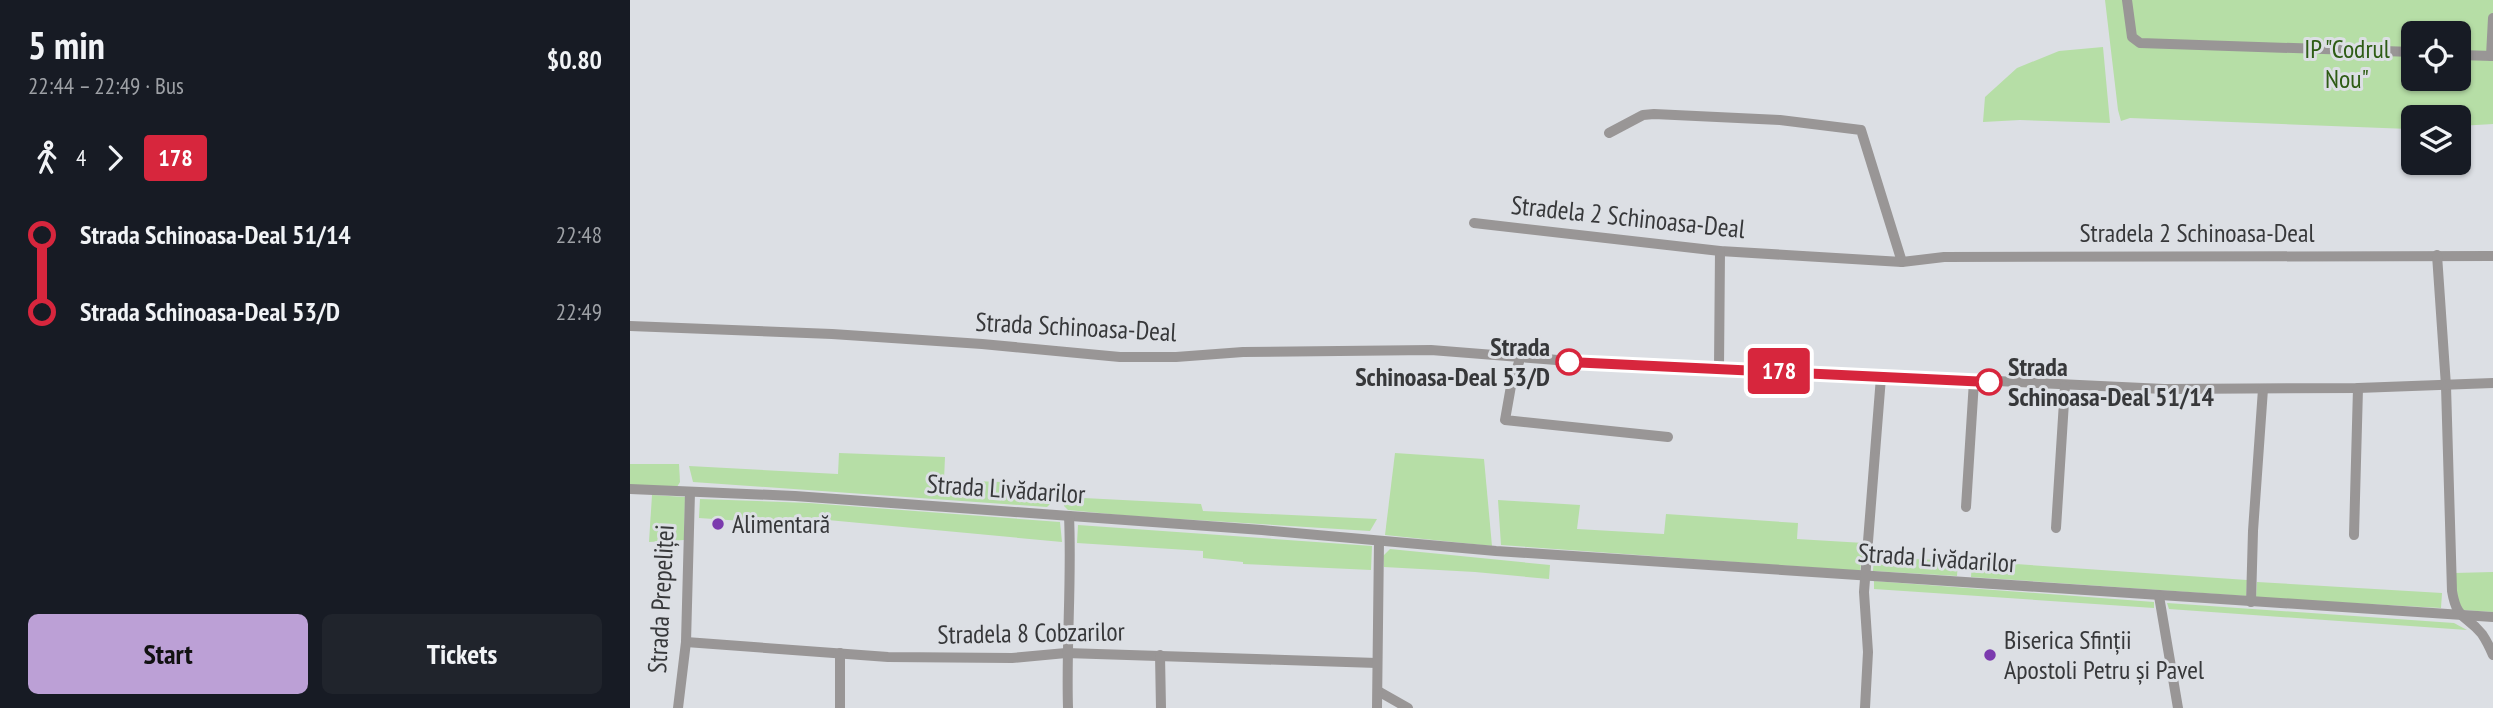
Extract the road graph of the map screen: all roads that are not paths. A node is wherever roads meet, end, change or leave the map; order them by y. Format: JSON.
{"nodes":[{"id":1,"x":2127,"y":0,"type":"edge"},
{"id":2,"x":2493,"y":18,"type":"edge"},
{"id":3,"x":2401,"y":52,"type":"edge"},
{"id":4,"x":2471,"y":55,"type":"edge"},
{"id":5,"x":2492,"y":56,"type":"edge"},
{"id":6,"x":1609,"y":133,"type":"dead end"},
{"id":7,"x":1474,"y":223,"type":"dead end"},
{"id":8,"x":1720,"y":251,"type":"junction"},
{"id":9,"x":2437,"y":255,"type":"junction"},
{"id":10,"x":2493,"y":256,"type":"edge"},
{"id":11,"x":1902,"y":262,"type":"junction"},
{"id":12,"x":630,"y":326,"type":"edge"},
{"id":13,"x":1520,"y":359,"type":"junction"},
{"id":14,"x":1719,"y":368,"type":"junction"},
{"id":15,"x":1881,"y":377,"type":"junction"},
{"id":16,"x":1974,"y":381,"type":"junction"},
{"id":17,"x":2493,"y":383,"type":"edge"},
{"id":18,"x":2065,"y":386,"type":"junction"},
{"id":19,"x":2446,"y":386,"type":"junction"},
{"id":20,"x":2358,"y":388,"type":"junction"},
{"id":21,"x":2263,"y":389,"type":"junction"},
{"id":22,"x":1668,"y":437,"type":"dead end"},
{"id":23,"x":630,"y":489,"type":"edge"},
{"id":24,"x":690,"y":492,"type":"junction"},
{"id":25,"x":1966,"y":507,"type":"dead end"},
{"id":26,"x":1069,"y":516,"type":"junction"},
{"id":27,"x":2056,"y":528,"type":"dead end"},
{"id":28,"x":2354,"y":536,"type":"dead end"},
{"id":29,"x":1379,"y":541,"type":"junction"},
{"id":30,"x":1866,"y":576,"type":"junction"},
{"id":31,"x":2158,"y":596,"type":"junction"},
{"id":32,"x":2251,"y":602,"type":"junction"},
{"id":33,"x":2459,"y":614,"type":"junction"},
{"id":34,"x":2493,"y":617,"type":"edge"},
{"id":35,"x":686,"y":642,"type":"junction"},
{"id":36,"x":840,"y":653,"type":"junction"},
{"id":37,"x":1066,"y":653,"type":"junction"},
{"id":38,"x":1160,"y":655,"type":"junction"},
{"id":39,"x":2493,"y":655,"type":"edge"},
{"id":40,"x":1377,"y":663,"type":"junction"},
{"id":41,"x":1378,"y":691,"type":"junction"},
{"id":42,"x":678,"y":708,"type":"edge"},
{"id":43,"x":840,"y":708,"type":"edge"},
{"id":44,"x":1068,"y":708,"type":"edge"},
{"id":45,"x":1161,"y":708,"type":"edge"},
{"id":46,"x":1377,"y":708,"type":"edge"},
{"id":47,"x":1408,"y":708,"type":"edge"},
{"id":48,"x":1865,"y":708,"type":"edge"},
{"id":49,"x":2178,"y":708,"type":"edge"}],
"edges":[{"from":1,"to":3,"type":"street"},
{"from":2,"to":5,"type":"street"},
{"from":4,"to":5,"type":"street"},
{"from":6,"to":11,"type":"street"},
{"from":7,"to":8,"type":"street","name":"Stradela 2 Schinoasa-Deal"},
{"from":8,"to":11,"type":"street","name":"Stradela 2 Schinoasa-Deal"},
{"from":8,"to":14,"type":"street"},
{"from":9,"to":10,"type":"street","name":"Stradela 2 Schinoasa-Deal"},
{"from":9,"to":11,"type":"street","name":"Stradela 2 Schinoasa-Deal"},
{"from":9,"to":19,"type":"street"},
{"from":12,"to":13,"type":"street","name":"Strada Schinoasa-Deal"},
{"from":13,"to":14,"type":"street","name":"Strada Schinoasa-Deal"},
{"from":13,"to":22,"type":"street"},
{"from":14,"to":15,"type":"street","name":"Strada Schinoasa-Deal"},
{"from":15,"to":16,"type":"street","name":"Strada Schinoasa-Deal"},
{"from":15,"to":30,"type":"street"},
{"from":16,"to":18,"type":"street","name":"Strada Schinoasa-Deal"},
{"from":16,"to":25,"type":"street"},
{"from":17,"to":19,"type":"street","name":"Strada Schinoasa-Deal"},
{"from":18,"to":21,"type":"street","name":"Strada Schinoasa-Deal"},
{"from":18,"to":27,"type":"street"},
{"from":19,"to":20,"type":"street","name":"Strada Schinoasa-Deal"},
{"from":19,"to":33,"type":"street"},
{"from":20,"to":21,"type":"street","name":"Strada Schinoasa-Deal"},
{"from":20,"to":28,"type":"street"},
{"from":21,"to":32,"type":"street"},
{"from":23,"to":24,"type":"street","name":"Strada Livădarilor"},
{"from":24,"to":26,"type":"street","name":"Strada Livădarilor"},
{"from":24,"to":35,"type":"street","name":"Strada Prepeliței"},
{"from":26,"to":29,"type":"street","name":"Strada Livădarilor"},
{"from":26,"to":37,"type":"street"},
{"from":29,"to":30,"type":"street","name":"Strada Livădarilor"},
{"from":29,"to":40,"type":"street"},
{"from":30,"to":31,"type":"street","name":"Strada Livădarilor"},
{"from":30,"to":48,"type":"street"},
{"from":31,"to":32,"type":"street","name":"Strada Livădarilor"},
{"from":31,"to":49,"type":"street"},
{"from":32,"to":33,"type":"street","name":"Strada Livădarilor"},
{"from":33,"to":34,"type":"street","name":"Strada Livădarilor"},
{"from":33,"to":39,"type":"street"},
{"from":35,"to":36,"type":"street","name":"Stradela 8 Cobzarilor"},
{"from":35,"to":42,"type":"street","name":"Strada Prepeliței"},
{"from":36,"to":37,"type":"street","name":"Stradela 8 Cobzarilor"},
{"from":36,"to":43,"type":"street"},
{"from":37,"to":38,"type":"street","name":"Stradela 8 Cobzarilor"},
{"from":37,"to":44,"type":"street"},
{"from":38,"to":40,"type":"street","name":"Stradela 8 Cobzarilor"},
{"from":38,"to":45,"type":"street"},
{"from":40,"to":41,"type":"street"},
{"from":41,"to":46,"type":"street"},
{"from":41,"to":47,"type":"street"}]}
